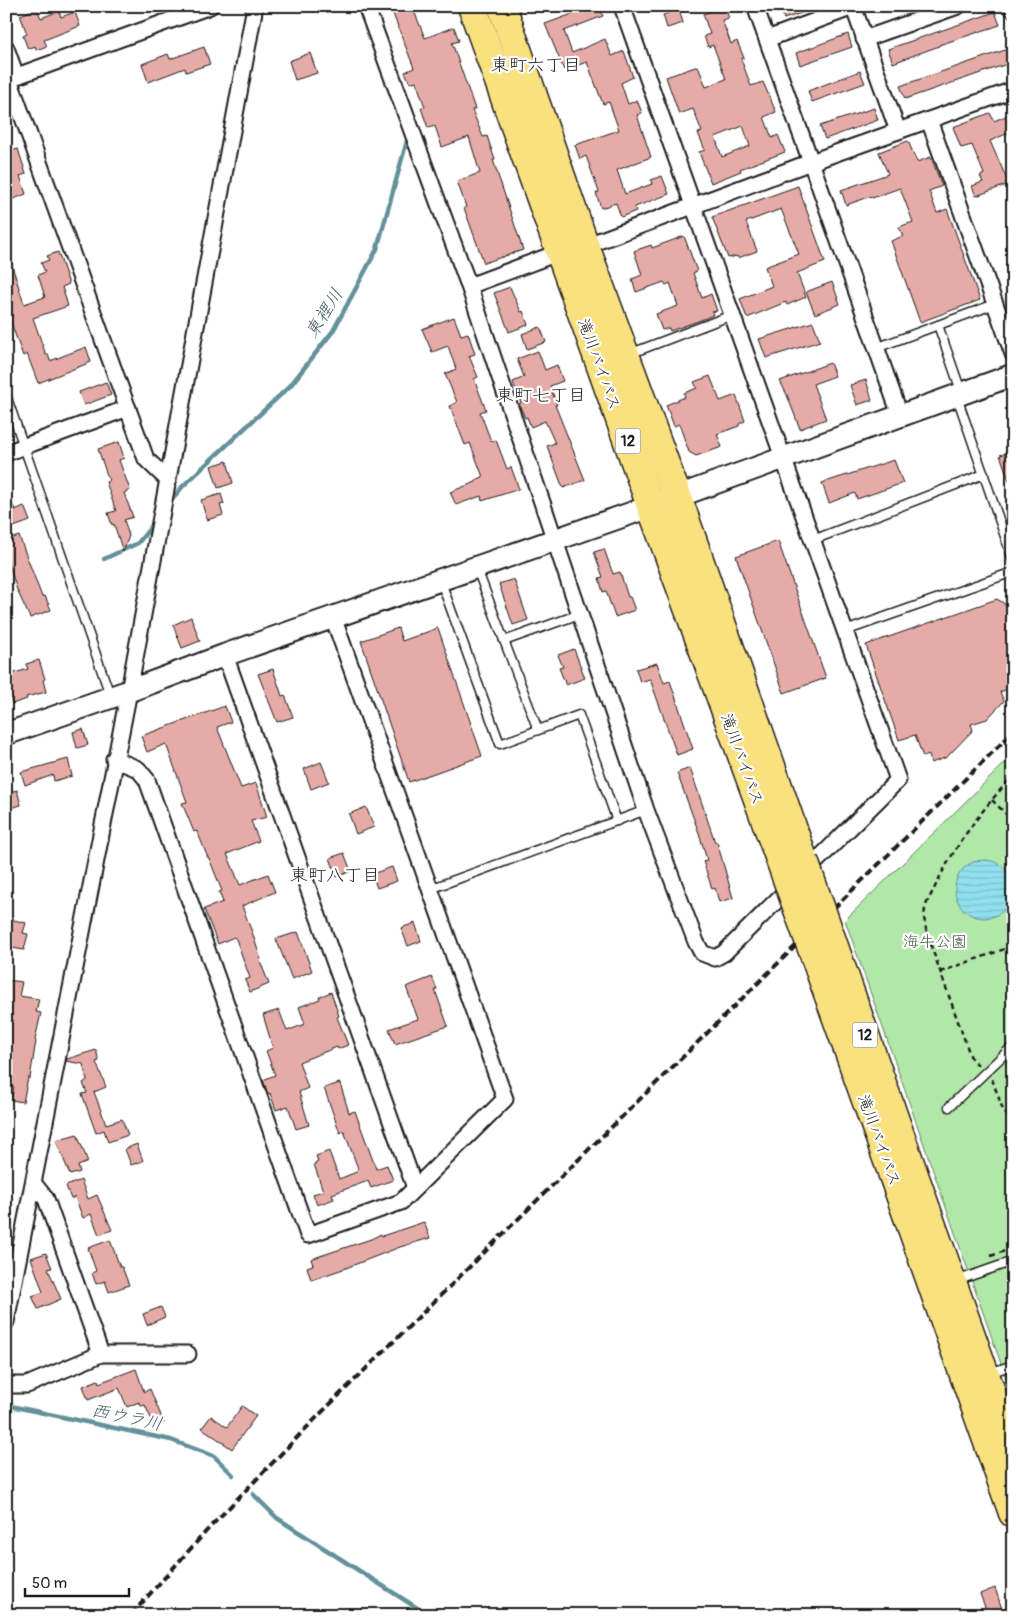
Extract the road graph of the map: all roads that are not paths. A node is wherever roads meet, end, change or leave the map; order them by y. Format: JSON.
{"nodes":[{"id":1,"x":210,"y":6,"type":"edge"},
{"id":2,"x":255,"y":6,"type":"edge"},
{"id":3,"x":366,"y":6,"type":"edge"},
{"id":4,"x":472,"y":6,"type":"edge"},
{"id":5,"x":502,"y":6,"type":"edge"},
{"id":6,"x":622,"y":6,"type":"edge"},
{"id":7,"x":755,"y":6,"type":"edge"},
{"id":8,"x":958,"y":6,"type":"edge"},
{"id":9,"x":853,"y":7,"type":"edge"},
{"id":10,"x":767,"y":39,"type":"junction"},
{"id":11,"x":864,"y":39,"type":"junction"},
{"id":12,"x":6,"y":48,"type":"edge"},
{"id":13,"x":10,"y":78,"type":"edge"},
{"id":14,"x":1013,"y":90,"type":"edge"},
{"id":15,"x":929,"y":120,"type":"junction"},
{"id":16,"x":898,"y":131,"type":"junction"},
{"id":17,"x":811,"y":162,"type":"junction"},
{"id":18,"x":693,"y":207,"type":"junction"},
{"id":19,"x":573,"y":249,"type":"junction"},
{"id":20,"x":469,"y":286,"type":"junction"},
{"id":21,"x":995,"y":304,"type":"junction"},
{"id":22,"x":732,"y":315,"type":"junction"},
{"id":23,"x":938,"y":325,"type":"junction"},
{"id":24,"x":876,"y":348,"type":"junction"},
{"id":25,"x":1013,"y":354,"type":"edge"},
{"id":26,"x":625,"y":355,"type":"junction"},
{"id":27,"x":1013,"y":375,"type":"edge"},
{"id":28,"x":959,"y":394,"type":"junction"},
{"id":29,"x":6,"y":395,"type":"edge"},
{"id":30,"x":128,"y":408,"type":"junction"},
{"id":31,"x":900,"y":415,"type":"junction"},
{"id":32,"x":25,"y":447,"type":"junction"},
{"id":33,"x":6,"y":453,"type":"edge"},
{"id":34,"x":784,"y":458,"type":"junction"},
{"id":35,"x":984,"y":474,"type":"junction"},
{"id":36,"x":167,"y":479,"type":"junction"},
{"id":37,"x":676,"y":496,"type":"junction"},
{"id":38,"x":651,"y":506,"type":"junction"},
{"id":39,"x":554,"y":540,"type":"junction"},
{"id":40,"x":813,"y":540,"type":"junction"},
{"id":41,"x":1013,"y":560,"type":"edge"},
{"id":42,"x":476,"y":567,"type":"junction"},
{"id":43,"x":1013,"y":572,"type":"edge"},
{"id":44,"x":440,"y":580,"type":"junction"},
{"id":45,"x":580,"y":614,"type":"junction"},
{"id":46,"x":333,"y":617,"type":"junction"},
{"id":47,"x":845,"y":631,"type":"junction"},
{"id":48,"x":504,"y":641,"type":"junction"},
{"id":49,"x":225,"y":655,"type":"junction"},
{"id":50,"x":120,"y":694,"type":"junction"},
{"id":51,"x":538,"y":730,"type":"junction"},
{"id":52,"x":6,"y":734,"type":"edge"},
{"id":53,"x":114,"y":759,"type":"junction"},
{"id":54,"x":646,"y":810,"type":"junction"},
{"id":55,"x":617,"y":821,"type":"junction"},
{"id":56,"x":795,"y":868,"type":"junction"},
{"id":57,"x":430,"y":889,"type":"junction"},
{"id":58,"x":1013,"y":1046,"type":"edge"},
{"id":59,"x":949,"y":1107,"type":"dead end"},
{"id":60,"x":34,"y":1184,"type":"junction"},
{"id":61,"x":415,"y":1188,"type":"junction"},
{"id":62,"x":917,"y":1213,"type":"junction"},
{"id":63,"x":1013,"y":1261,"type":"edge"},
{"id":64,"x":953,"y":1282,"type":"junction"},
{"id":65,"x":6,"y":1322,"type":"edge"},
{"id":66,"x":101,"y":1354,"type":"junction"},
{"id":67,"x":188,"y":1354,"type":"dead end"},
{"id":68,"x":1013,"y":1365,"type":"edge"},
{"id":69,"x":985,"y":1375,"type":"junction"},
{"id":70,"x":6,"y":1385,"type":"edge"},
{"id":71,"x":1013,"y":1453,"type":"edge"},
{"id":72,"x":1013,"y":1513,"type":"edge"}],
"edges":[{"from":1,"to":13,"type":"street"},
{"from":2,"to":36,"type":"street"},
{"from":3,"to":20,"type":"street"},
{"from":4,"to":19,"type":"highway","name":"滝川バイパス","number":"12"},
{"from":5,"to":19,"type":"highway","name":"滝川バイパス","number":"12"},
{"from":6,"to":18,"type":"street"},
{"from":7,"to":10,"type":"street"},
{"from":8,"to":11,"type":"street"},
{"from":9,"to":10,"type":"street"},
{"from":9,"to":11,"type":"street"},
{"from":10,"to":17,"type":"street"},
{"from":11,"to":16,"type":"street"},
{"from":12,"to":13,"type":"street"},
{"from":13,"to":30,"type":"street"},
{"from":14,"to":15,"type":"street"},
{"from":15,"to":16,"type":"street"},
{"from":15,"to":21,"type":"street"},
{"from":16,"to":17,"type":"street"},
{"from":17,"to":18,"type":"street"},
{"from":17,"to":24,"type":"street"},
{"from":18,"to":19,"type":"street"},
{"from":18,"to":22,"type":"street"},
{"from":19,"to":20,"type":"street"},
{"from":19,"to":26,"type":"highway","name":"滝川バイパス","number":"12"},
{"from":19,"to":38,"type":"highway","name":"滝川バイパス","number":"12"},
{"from":20,"to":39,"type":"street"},
{"from":21,"to":23,"type":"lane"},
{"from":21,"to":25,"type":"street"},
{"from":22,"to":26,"type":"lane"},
{"from":22,"to":34,"type":"street"},
{"from":23,"to":24,"type":"lane"},
{"from":23,"to":28,"type":"lane"},
{"from":24,"to":31,"type":"street"},
{"from":26,"to":37,"type":"highway","name":"滝川バイパス","number":"12"},
{"from":27,"to":28,"type":"street"},
{"from":28,"to":31,"type":"street"},
{"from":28,"to":35,"type":"lane"},
{"from":29,"to":32,"type":"lane"},
{"from":30,"to":32,"type":"street"},
{"from":30,"to":36,"type":"street"},
{"from":31,"to":34,"type":"street"},
{"from":32,"to":33,"type":"street"},
{"from":32,"to":50,"type":"lane"},
{"from":34,"to":37,"type":"street"},
{"from":34,"to":40,"type":"street"},
{"from":35,"to":40,"type":"lane"},
{"from":35,"to":41,"type":"lane"},
{"from":36,"to":50,"type":"street"},
{"from":37,"to":38,"type":"street"},
{"from":37,"to":56,"type":"highway","name":"滝川バイパス","number":"12"},
{"from":38,"to":39,"type":"street"},
{"from":38,"to":56,"type":"highway","name":"滝川バイパス","number":"12"},
{"from":39,"to":42,"type":"street"},
{"from":39,"to":45,"type":"street"},
{"from":40,"to":47,"type":"street"},
{"from":42,"to":44,"type":"street"},
{"from":42,"to":48,"type":"lane"},
{"from":43,"to":47,"type":"lane"},
{"from":44,"to":46,"type":"street"},
{"from":44,"to":51,"type":"lane"},
{"from":45,"to":48,"type":"lane"},
{"from":45,"to":54,"type":"street"},
{"from":46,"to":49,"type":"street"},
{"from":46,"to":57,"type":"street"},
{"from":47,"to":54,"type":"street"},
{"from":48,"to":51,"type":"lane"},
{"from":49,"to":50,"type":"street"},
{"from":49,"to":61,"type":"street"},
{"from":50,"to":52,"type":"street"},
{"from":50,"to":53,"type":"street"},
{"from":51,"to":55,"type":"lane"},
{"from":53,"to":60,"type":"street"},
{"from":53,"to":61,"type":"street"},
{"from":54,"to":55,"type":"lane"},
{"from":55,"to":57,"type":"lane"},
{"from":56,"to":62,"type":"highway","name":"滝川バイパス","number":"12","bridge":true},
{"from":57,"to":61,"type":"street"},
{"from":58,"to":59,"type":"lane"},
{"from":60,"to":65,"type":"street"},
{"from":60,"to":66,"type":"street"},
{"from":62,"to":64,"type":"highway","name":"滝川バイパス","number":"12"},
{"from":62,"to":72,"type":"highway","name":"滝川バイパス","number":"12"},
{"from":63,"to":64,"type":"lane"},
{"from":64,"to":69,"type":"highway","name":"滝川バイパス","number":"12"},
{"from":66,"to":67,"type":"street"},
{"from":66,"to":70,"type":"street"},
{"from":68,"to":69,"type":"lane"},
{"from":69,"to":71,"type":"highway","name":"滝川バイパス","number":"12"}]}
